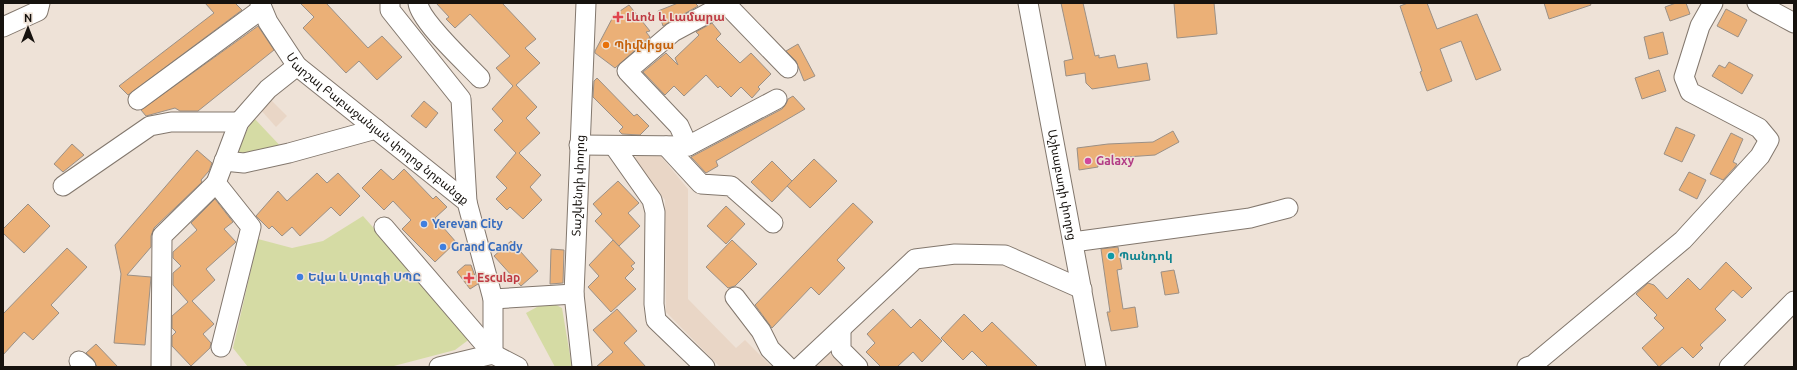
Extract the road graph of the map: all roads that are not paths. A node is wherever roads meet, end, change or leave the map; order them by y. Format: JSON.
{"nodes":[{"id":1,"x":40,"y":3,"type":"edge"},
{"id":2,"x":390,"y":3,"type":"edge"},
{"id":3,"x":418,"y":3,"type":"edge"},
{"id":4,"x":586,"y":3,"type":"edge"},
{"id":5,"x":1028,"y":3,"type":"edge"},
{"id":6,"x":1713,"y":3,"type":"edge"},
{"id":7,"x":1757,"y":3,"type":"edge"},
{"id":8,"x":726,"y":4,"type":"edge"},
{"id":9,"x":259,"y":10,"type":"edge"},
{"id":10,"x":1794,"y":23,"type":"edge"},
{"id":11,"x":3,"y":27,"type":"edge"},
{"id":12,"x":297,"y":66,"type":"junction"},
{"id":13,"x":788,"y":68,"type":"dead end"},
{"id":14,"x":480,"y":78,"type":"dead end"},
{"id":15,"x":778,"y":99,"type":"dead end"},
{"id":16,"x":138,"y":100,"type":"dead end"},
{"id":17,"x":239,"y":122,"type":"junction"},
{"id":18,"x":376,"y":129,"type":"junction"},
{"id":19,"x":579,"y":145,"type":"junction"},
{"id":20,"x":614,"y":146,"type":"junction"},
{"id":21,"x":666,"y":146,"type":"junction"},
{"id":22,"x":688,"y":146,"type":"junction"},
{"id":23,"x":224,"y":161,"type":"junction"},
{"id":24,"x":216,"y":183,"type":"junction"},
{"id":25,"x":63,"y":186,"type":"dead end"},
{"id":26,"x":466,"y":202,"type":"junction"},
{"id":27,"x":1288,"y":208,"type":"dead end"},
{"id":28,"x":773,"y":223,"type":"dead end"},
{"id":29,"x":384,"y":227,"type":"dead end"},
{"id":30,"x":1073,"y":242,"type":"junction"},
{"id":31,"x":1082,"y":289,"type":"junction"},
{"id":32,"x":574,"y":294,"type":"junction"},
{"id":33,"x":735,"y":297,"type":"dead end"},
{"id":34,"x":493,"y":299,"type":"junction"},
{"id":35,"x":1794,"y":301,"type":"edge"},
{"id":36,"x":840,"y":329,"type":"junction"},
{"id":37,"x":221,"y":347,"type":"dead end"},
{"id":38,"x":493,"y":354,"type":"junction"},
{"id":39,"x":161,"y":367,"type":"edge"},
{"id":40,"x":439,"y":367,"type":"edge"},
{"id":41,"x":518,"y":367,"type":"edge"},
{"id":42,"x":582,"y":367,"type":"edge"},
{"id":43,"x":705,"y":367,"type":"edge"},
{"id":44,"x":788,"y":367,"type":"edge"},
{"id":45,"x":800,"y":367,"type":"edge"},
{"id":46,"x":858,"y":367,"type":"edge"},
{"id":47,"x":1096,"y":367,"type":"edge"},
{"id":48,"x":1527,"y":367,"type":"edge"},
{"id":49,"x":1729,"y":367,"type":"edge"}],
"edges":[{"from":1,"to":11,"type":"street"},
{"from":2,"to":26,"type":"street"},
{"from":3,"to":14,"type":"street"},
{"from":4,"to":19,"type":"street","name":"Տաշկենդի փողոց"},
{"from":5,"to":30,"type":"street","name":"Աշխաբադի փողոց"},
{"from":6,"to":48,"type":"street"},
{"from":7,"to":10,"type":"street"},
{"from":8,"to":13,"type":"street"},
{"from":8,"to":22,"type":"street"},
{"from":9,"to":12,"type":"street","name":"Մարշալ Բաբաջանյան փողոց նրբանցք"},
{"from":9,"to":16,"type":"street"},
{"from":12,"to":17,"type":"street"},
{"from":12,"to":18,"type":"street","name":"Մարշալ Բաբաջանյան փողոց նրբանցք"},
{"from":15,"to":22,"type":"street"},
{"from":17,"to":23,"type":"street"},
{"from":17,"to":25,"type":"street"},
{"from":18,"to":23,"type":"street"},
{"from":18,"to":26,"type":"street","name":"Մարշալ Բաբաջանյան փողոց նրբանցք"},
{"from":19,"to":20,"type":"street"},
{"from":19,"to":32,"type":"street","name":"Տաշկենդի փողոց"},
{"from":20,"to":21,"type":"street"},
{"from":20,"to":43,"type":"street"},
{"from":21,"to":22,"type":"street"},
{"from":21,"to":28,"type":"street"},
{"from":23,"to":24,"type":"street"},
{"from":24,"to":37,"type":"street"},
{"from":24,"to":39,"type":"street"},
{"from":26,"to":34,"type":"street","name":"Մարշալ Բաբաջանյան փողոց նրբանցք"},
{"from":27,"to":30,"type":"street"},
{"from":29,"to":38,"type":"street"},
{"from":30,"to":31,"type":"street","name":"Աշխաբադի փողոց"},
{"from":31,"to":36,"type":"street"},
{"from":31,"to":47,"type":"street","name":"Աշխաբադի փողոց"},
{"from":32,"to":34,"type":"street"},
{"from":32,"to":42,"type":"street","name":"Տաշկենդի փողոց"},
{"from":33,"to":44,"type":"street"},
{"from":34,"to":38,"type":"street","name":"Մարշալ Բաբաջանյան փողոց նրբանցք"},
{"from":35,"to":49,"type":"street"},
{"from":36,"to":45,"type":"street"},
{"from":36,"to":46,"type":"street"},
{"from":38,"to":40,"type":"street"},
{"from":38,"to":41,"type":"street"}]}
